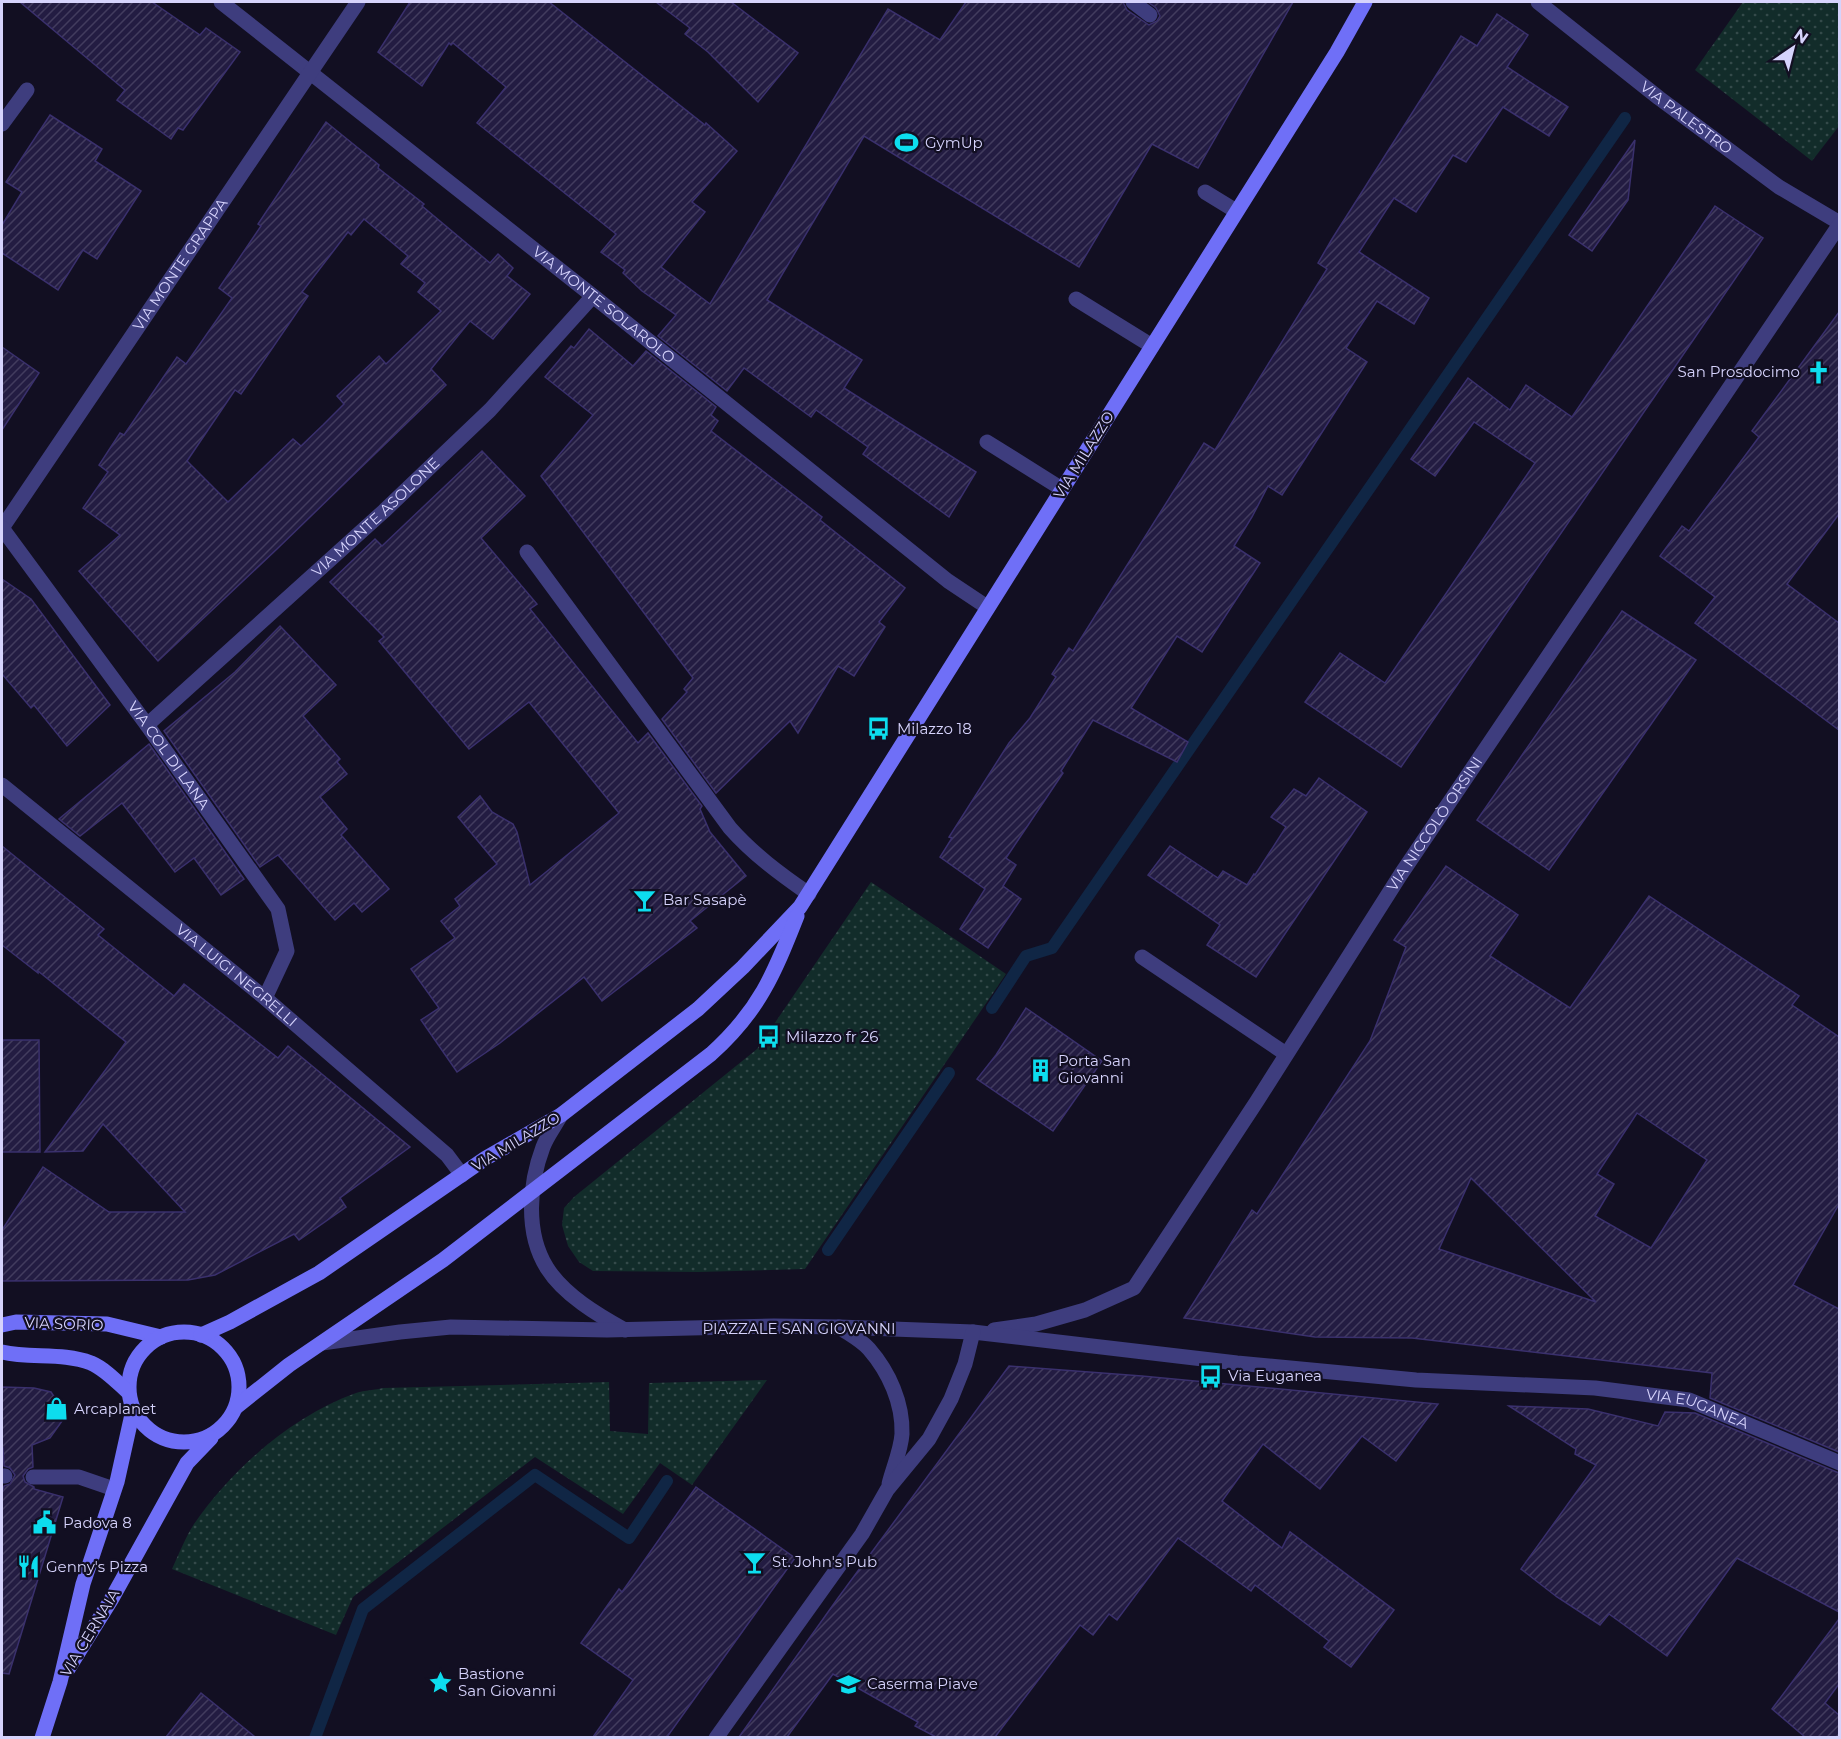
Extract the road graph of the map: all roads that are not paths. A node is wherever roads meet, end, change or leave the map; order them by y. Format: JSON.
{"nodes":[{"id":1,"x":221,"y":2,"type":"edge"},
{"id":2,"x":358,"y":2,"type":"edge"},
{"id":3,"x":1133,"y":2,"type":"edge"},
{"id":4,"x":1365,"y":2,"type":"edge"},
{"id":5,"x":1538,"y":2,"type":"edge"},
{"id":6,"x":1150,"y":15,"type":"dead end"},
{"id":7,"x":310,"y":71,"type":"junction"},
{"id":8,"x":27,"y":90,"type":"dead end"},
{"id":9,"x":2,"y":124,"type":"edge"},
{"id":10,"x":1205,"y":192,"type":"dead end"},
{"id":11,"x":1236,"y":211,"type":"junction"},
{"id":12,"x":1839,"y":224,"type":"edge"},
{"id":13,"x":593,"y":296,"type":"junction"},
{"id":14,"x":1076,"y":299,"type":"dead end"},
{"id":15,"x":1152,"y":346,"type":"junction"},
{"id":16,"x":987,"y":442,"type":"dead end"},
{"id":17,"x":1062,"y":489,"type":"junction"},
{"id":18,"x":2,"y":528,"type":"edge"},
{"id":19,"x":527,"y":552,"type":"dead end"},
{"id":20,"x":987,"y":607,"type":"junction"},
{"id":21,"x":147,"y":725,"type":"junction"},
{"id":22,"x":2,"y":785,"type":"edge"},
{"id":23,"x":804,"y":901,"type":"junction"},
{"id":24,"x":1142,"y":957,"type":"dead end"},
{"id":25,"x":265,"y":998,"type":"junction"},
{"id":26,"x":1286,"y":1054,"type":"junction"},
{"id":27,"x":561,"y":1115,"type":"junction"},
{"id":28,"x":462,"y":1175,"type":"junction"},
{"id":29,"x":532,"y":1192,"type":"junction"},
{"id":30,"x":2,"y":1326,"type":"edge"},
{"id":31,"x":839,"y":1327,"type":"junction"},
{"id":32,"x":625,"y":1330,"type":"junction"},
{"id":33,"x":973,"y":1332,"type":"junction"},
{"id":34,"x":201,"y":1335,"type":"junction"},
{"id":35,"x":161,"y":1337,"type":"junction"},
{"id":36,"x":322,"y":1343,"type":"junction"},
{"id":37,"x":2,"y":1352,"type":"edge"},
{"id":38,"x":129,"y":1392,"type":"junction"},
{"id":39,"x":236,"y":1407,"type":"junction"},
{"id":40,"x":133,"y":1410,"type":"junction"},
{"id":41,"x":215,"y":1433,"type":"junction"},
{"id":42,"x":1839,"y":1463,"type":"edge"},
{"id":43,"x":33,"y":1477,"type":"dead end"},
{"id":44,"x":114,"y":1489,"type":"junction"},
{"id":45,"x":887,"y":1490,"type":"junction"},
{"id":46,"x":60,"y":1682,"type":"junction"},
{"id":47,"x":42,"y":1737,"type":"edge"},
{"id":48,"x":716,"y":1737,"type":"edge"}],
"edges":[{"from":1,"to":7,"type":"street","name":"VIA MONTE SOLAROLO"},
{"from":2,"to":7,"type":"street","name":"VIA MONTE GRAPPA"},
{"from":3,"to":6,"type":"street"},
{"from":4,"to":11,"type":"main road","name":"VIA MILAZZO"},
{"from":5,"to":12,"type":"street","name":"VIA PALESTRO"},
{"from":7,"to":13,"type":"street","name":"VIA MONTE SOLAROLO"},
{"from":7,"to":18,"type":"street","name":"VIA MONTE GRAPPA"},
{"from":8,"to":9,"type":"street"},
{"from":10,"to":11,"type":"street"},
{"from":11,"to":15,"type":"main road","name":"VIA MILAZZO"},
{"from":12,"to":26,"type":"street","name":"VIA NICCOLÒ ORSINI"},
{"from":13,"to":20,"type":"street","name":"VIA MONTE SOLAROLO"},
{"from":13,"to":21,"type":"street","name":"VIA MONTE ASOLONE"},
{"from":14,"to":15,"type":"street"},
{"from":15,"to":17,"type":"main road","name":"VIA MILAZZO"},
{"from":16,"to":17,"type":"street"},
{"from":17,"to":20,"type":"main road","name":"VIA MILAZZO"},
{"from":18,"to":21,"type":"street","name":"VIA COL DI LANA"},
{"from":19,"to":23,"type":"street"},
{"from":20,"to":23,"type":"main road","name":"VIA MILAZZO"},
{"from":21,"to":25,"type":"street","name":"VIA COL DI LANA"},
{"from":22,"to":25,"type":"street","name":"VIA LUIGI NEGRELLI"},
{"from":23,"to":27,"type":"main road","name":"VIA MILAZZO"},
{"from":23,"to":29,"type":"main road","name":"VIA MILAZZO"},
{"from":24,"to":26,"type":"street"},
{"from":25,"to":28,"type":"street","name":"VIA LUIGI NEGRELLI"},
{"from":26,"to":33,"type":"street","name":"VIA NICCOLÒ ORSINI"},
{"from":27,"to":28,"type":"main road","name":"VIA MILAZZO"},
{"from":27,"to":29,"type":"street"},
{"from":28,"to":34,"type":"main road","name":"VIA MILAZZO"},
{"from":29,"to":32,"type":"street"},
{"from":29,"to":36,"type":"main road","name":"VIA MILAZZO"},
{"from":30,"to":35,"type":"main road","name":"VIA SORIO"},
{"from":31,"to":32,"type":"street","name":"PIAZZALE SAN GIOVANNI"},
{"from":31,"to":33,"type":"street","name":"PIAZZALE SAN GIOVANNI"},
{"from":31,"to":45,"type":"street"},
{"from":32,"to":36,"type":"street","name":"PIAZZALE SAN GIOVANNI"},
{"from":33,"to":42,"type":"street","name":"VIA EUGANEA"},
{"from":33,"to":45,"type":"street"},
{"from":34,"to":35,"type":"main road"},
{"from":34,"to":39,"type":"main road"},
{"from":35,"to":38,"type":"main road"},
{"from":36,"to":39,"type":"main road","name":"PIAZZALE SAN GIOVANNI"},
{"from":37,"to":38,"type":"main road"},
{"from":38,"to":40,"type":"main road"},
{"from":39,"to":41,"type":"main road","name":"PIAZZALE SAN GIOVANNI"},
{"from":40,"to":41,"type":"main road"},
{"from":40,"to":44,"type":"main road","name":"VIA CERNAIA"},
{"from":41,"to":46,"type":"main road","name":"VIA CERNAIA"},
{"from":43,"to":44,"type":"street"},
{"from":44,"to":46,"type":"main road","name":"VIA CERNAIA"},
{"from":45,"to":48,"type":"street"},
{"from":46,"to":47,"type":"main road","name":"VIA CERNAIA"}]}
